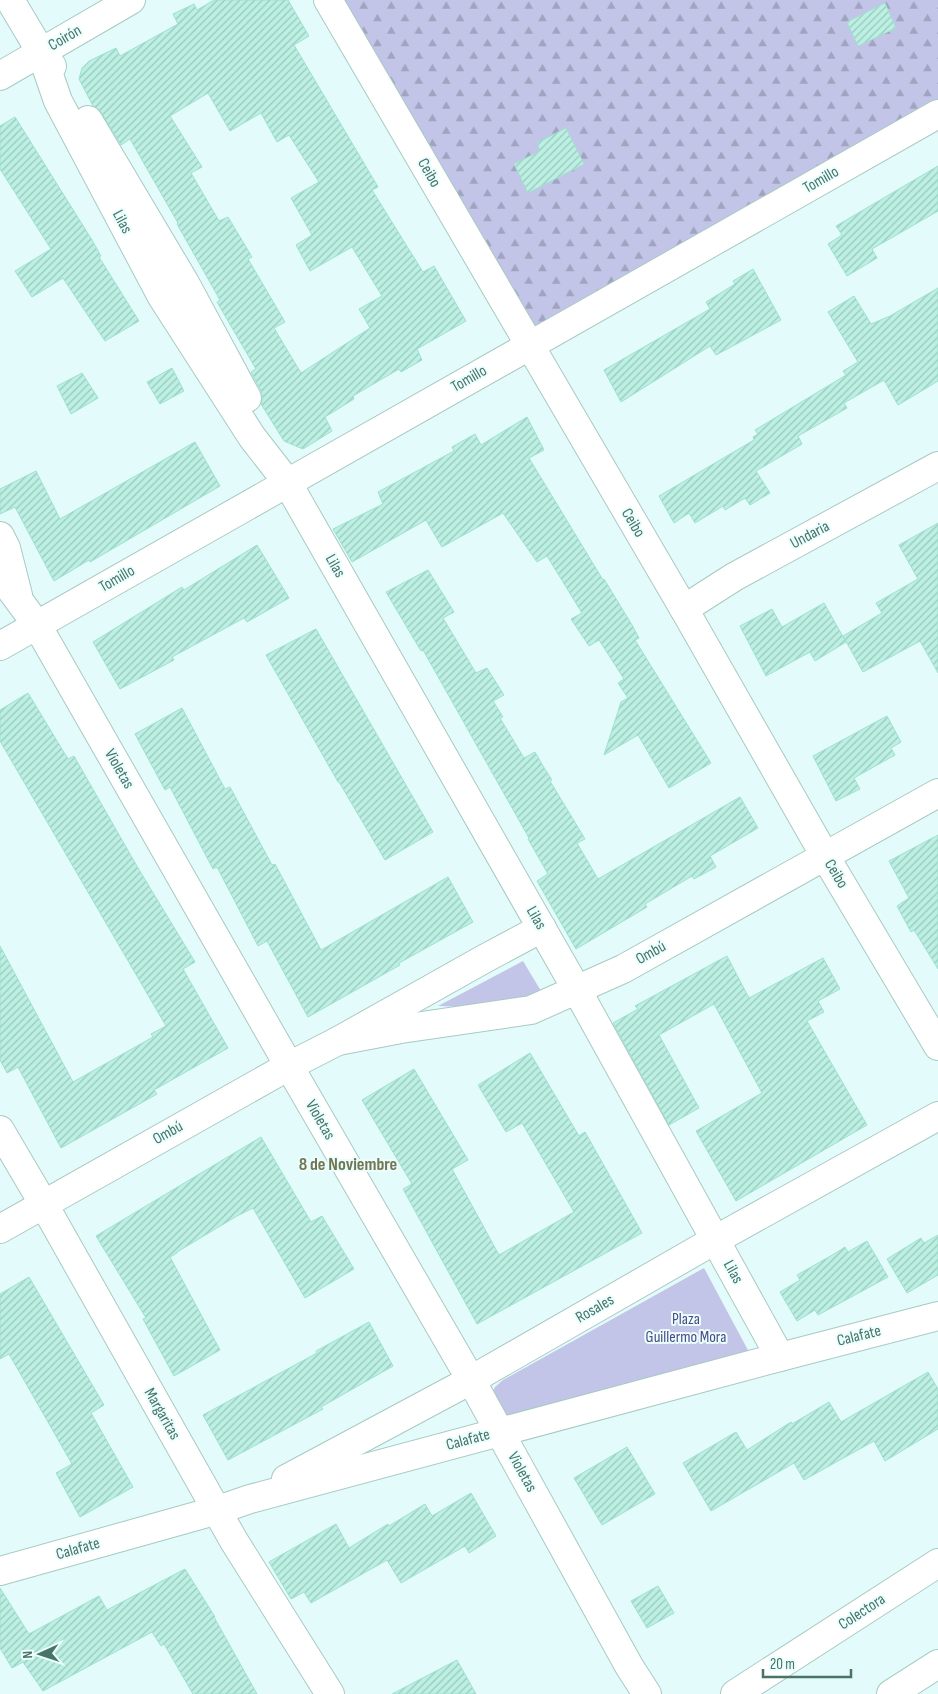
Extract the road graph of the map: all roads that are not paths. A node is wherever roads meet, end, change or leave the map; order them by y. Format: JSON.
{"nodes":[{"id":1,"x":10,"y":0,"type":"edge"},
{"id":2,"x":131,"y":0,"type":"edge"},
{"id":3,"x":328,"y":0,"type":"edge"},
{"id":4,"x":41,"y":52,"type":"junction"},
{"id":5,"x":0,"y":76,"type":"edge"},
{"id":6,"x":938,"y":114,"type":"edge"},
{"id":7,"x":529,"y":345,"type":"junction"},
{"id":8,"x":938,"y":466,"type":"edge"},
{"id":9,"x":287,"y":482,"type":"junction"},
{"id":10,"x":0,"y":536,"type":"edge"},
{"id":11,"x":0,"y":575,"type":"edge"},
{"id":12,"x":19,"y":601,"type":"junction"},
{"id":13,"x":684,"y":609,"type":"junction"},
{"id":14,"x":37,"y":625,"type":"junction"},
{"id":15,"x":0,"y":646,"type":"edge"},
{"id":16,"x":938,"y":793,"type":"edge"},
{"id":17,"x":825,"y":856,"type":"junction"},
{"id":18,"x":542,"y":928,"type":"junction"},
{"id":19,"x":578,"y":990,"type":"junction"},
{"id":20,"x":338,"y":1041,"type":"junction"},
{"id":21,"x":938,"y":1046,"type":"edge"},
{"id":22,"x":289,"y":1066,"type":"junction"},
{"id":23,"x":938,"y":1116,"type":"edge"},
{"id":24,"x":0,"y":1130,"type":"edge"},
{"id":25,"x":44,"y":1203,"type":"junction"},
{"id":26,"x":0,"y":1229,"type":"edge"},
{"id":27,"x":715,"y":1240,"type":"junction"},
{"id":28,"x":938,"y":1316,"type":"edge"},
{"id":29,"x":780,"y":1356,"type":"junction"},
{"id":30,"x":471,"y":1380,"type":"junction"},
{"id":31,"x":500,"y":1432,"type":"junction"},
{"id":32,"x":250,"y":1499,"type":"junction"},
{"id":33,"x":218,"y":1510,"type":"junction"},
{"id":34,"x":938,"y":1563,"type":"edge"},
{"id":35,"x":0,"y":1571,"type":"edge"},
{"id":36,"x":938,"y":1664,"type":"edge"},
{"id":37,"x":330,"y":1694,"type":"edge"},
{"id":38,"x":647,"y":1694,"type":"edge"},
{"id":39,"x":735,"y":1694,"type":"edge"},
{"id":40,"x":891,"y":1694,"type":"edge"}],
"edges":[{"from":1,"to":4,"type":"street","name":"Lilas"},
{"from":2,"to":4,"type":"street","name":"Coirón"},
{"from":3,"to":7,"type":"street","name":"Ceibo"},
{"from":4,"to":5,"type":"street","name":"Coirón"},
{"from":4,"to":9,"type":"street","name":"Lilas"},
{"from":6,"to":7,"type":"street","name":"Tomillo"},
{"from":7,"to":9,"type":"street","name":"Tomillo"},
{"from":7,"to":13,"type":"street","name":"Ceibo"},
{"from":8,"to":13,"type":"street","name":"Undaria"},
{"from":9,"to":14,"type":"street","name":"Tomillo"},
{"from":9,"to":18,"type":"street","name":"Lilas"},
{"from":10,"to":12,"type":"street","name":"Violetas"},
{"from":11,"to":12,"type":"street","name":"Violetas"},
{"from":12,"to":14,"type":"street","name":"Violetas"},
{"from":13,"to":17,"type":"street","name":"Ceibo"},
{"from":14,"to":15,"type":"street","name":"Tomillo"},
{"from":14,"to":22,"type":"street","name":"Violetas"},
{"from":16,"to":17,"type":"street","name":"Ombú"},
{"from":17,"to":19,"type":"street","name":"Ombú"},
{"from":17,"to":21,"type":"street","name":"Ceibo"},
{"from":18,"to":19,"type":"street","name":"Lilas"},
{"from":18,"to":20,"type":"street","name":"Ombú"},
{"from":19,"to":20,"type":"street","name":"Ombú"},
{"from":19,"to":27,"type":"street","name":"Lilas"},
{"from":20,"to":22,"type":"street","name":"Ombú"},
{"from":22,"to":25,"type":"street","name":"Ombú"},
{"from":22,"to":30,"type":"street","name":"Violetas"},
{"from":23,"to":27,"type":"street","name":"Rosales"},
{"from":24,"to":25,"type":"street","name":"Margaritas"},
{"from":25,"to":26,"type":"street","name":"Ombú"},
{"from":25,"to":33,"type":"street","name":"Margaritas"},
{"from":27,"to":29,"type":"street","name":"Lilas"},
{"from":27,"to":30,"type":"street","name":"Rosales"},
{"from":28,"to":29,"type":"street","name":"Calafate"},
{"from":29,"to":31,"type":"street","name":"Calafate"},
{"from":30,"to":31,"type":"street","name":"Violetas"},
{"from":30,"to":32,"type":"street","name":"Rosales"},
{"from":31,"to":32,"type":"street","name":"Calafate"},
{"from":31,"to":38,"type":"street","name":"Violetas"},
{"from":32,"to":33,"type":"street","name":"Calafate"},
{"from":33,"to":35,"type":"street","name":"Calafate"},
{"from":33,"to":37,"type":"street","name":"Margaritas"},
{"from":34,"to":39,"type":"street","name":"Colectora"},
{"from":36,"to":40,"type":"street"}]}
